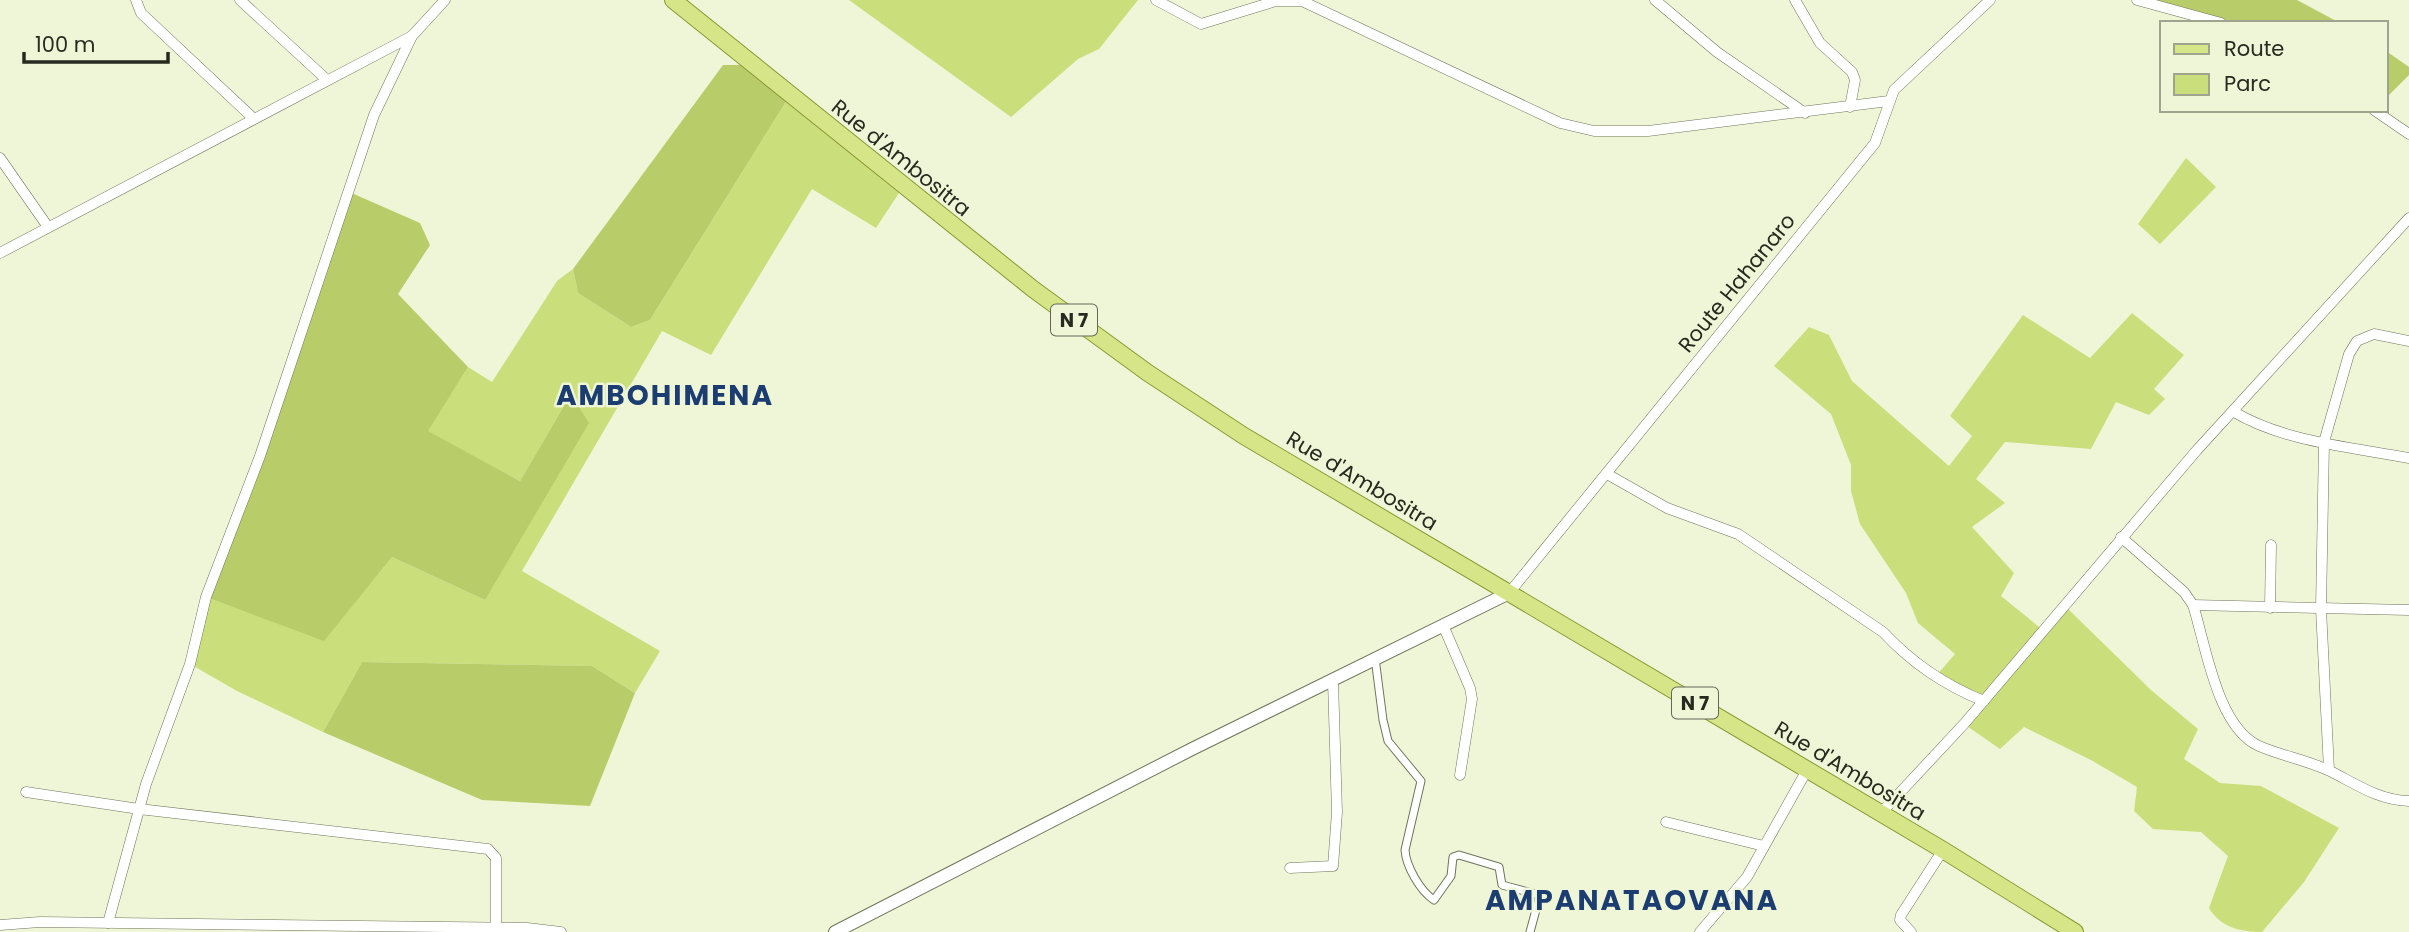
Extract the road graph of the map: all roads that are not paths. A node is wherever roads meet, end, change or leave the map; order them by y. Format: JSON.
{"nodes":[{"id":1,"x":136,"y":0,"type":"edge"},
{"id":2,"x":240,"y":0,"type":"edge"},
{"id":3,"x":445,"y":0,"type":"edge"},
{"id":4,"x":673,"y":0,"type":"edge"},
{"id":5,"x":1156,"y":0,"type":"edge"},
{"id":6,"x":1656,"y":0,"type":"edge"},
{"id":7,"x":1795,"y":0,"type":"edge"},
{"id":8,"x":1990,"y":0,"type":"edge"},
{"id":9,"x":2137,"y":0,"type":"edge"},
{"id":10,"x":1302,"y":1,"type":"edge"},
{"id":11,"x":2214,"y":21,"type":"edge"},
{"id":12,"x":412,"y":36,"type":"junction"},
{"id":13,"x":326,"y":79,"type":"junction"},
{"id":14,"x":1889,"y":101,"type":"junction"},
{"id":15,"x":1850,"y":107,"type":"junction"},
{"id":16,"x":2377,"y":112,"type":"edge"},
{"id":17,"x":1806,"y":114,"type":"junction"},
{"id":18,"x":253,"y":118,"type":"junction"},
{"id":19,"x":2409,"y":134,"type":"edge"},
{"id":20,"x":0,"y":158,"type":"edge"},
{"id":21,"x":2409,"y":218,"type":"edge"},
{"id":22,"x":48,"y":227,"type":"junction"},
{"id":23,"x":0,"y":253,"type":"edge"},
{"id":24,"x":2409,"y":341,"type":"edge"},
{"id":25,"x":2234,"y":412,"type":"junction"},
{"id":26,"x":2324,"y":442,"type":"junction"},
{"id":27,"x":2409,"y":458,"type":"edge"},
{"id":28,"x":1607,"y":474,"type":"junction"},
{"id":29,"x":2121,"y":537,"type":"junction"},
{"id":30,"x":2271,"y":545,"type":"dead end"},
{"id":31,"x":1509,"y":593,"type":"junction"},
{"id":32,"x":2193,"y":605,"type":"junction"},
{"id":33,"x":2270,"y":608,"type":"junction"},
{"id":34,"x":2321,"y":609,"type":"junction"},
{"id":35,"x":2409,"y":610,"type":"edge"},
{"id":36,"x":1443,"y":625,"type":"junction"},
{"id":37,"x":1375,"y":658,"type":"junction"},
{"id":38,"x":1333,"y":681,"type":"junction"},
{"id":39,"x":1984,"y":701,"type":"junction"},
{"id":40,"x":1807,"y":770,"type":"junction"},
{"id":41,"x":2329,"y":770,"type":"junction"},
{"id":42,"x":1460,"y":775,"type":"dead end"},
{"id":43,"x":26,"y":792,"type":"dead end"},
{"id":44,"x":2409,"y":801,"type":"edge"},
{"id":45,"x":139,"y":809,"type":"junction"},
{"id":46,"x":1880,"y":814,"type":"junction"},
{"id":47,"x":1666,"y":822,"type":"dead end"},
{"id":48,"x":1764,"y":846,"type":"junction"},
{"id":49,"x":1943,"y":850,"type":"junction"},
{"id":50,"x":1290,"y":868,"type":"dead end"},
{"id":51,"x":108,"y":923,"type":"junction"},
{"id":52,"x":0,"y":925,"type":"edge"},
{"id":53,"x":496,"y":928,"type":"junction"},
{"id":54,"x":281,"y":929,"type":"edge"},
{"id":55,"x":527,"y":930,"type":"edge"},
{"id":56,"x":561,"y":932,"type":"edge"},
{"id":57,"x":835,"y":932,"type":"edge"},
{"id":58,"x":1530,"y":932,"type":"edge"},
{"id":59,"x":1700,"y":932,"type":"edge"},
{"id":60,"x":1912,"y":932,"type":"edge"},
{"id":61,"x":2075,"y":932,"type":"edge"}],
"edges":[{"from":1,"to":18,"type":"street"},
{"from":2,"to":13,"type":"street"},
{"from":3,"to":12,"type":"street"},
{"from":4,"to":31,"type":"main road","name":"Rue d'Ambositra","number":"N 7"},
{"from":5,"to":10,"type":"street"},
{"from":6,"to":17,"type":"street"},
{"from":7,"to":15,"type":"street"},
{"from":8,"to":14,"type":"street","name":"Route Hahanaro"},
{"from":9,"to":11,"type":"street"},
{"from":10,"to":17,"type":"street"},
{"from":12,"to":13,"type":"street"},
{"from":12,"to":45,"type":"street"},
{"from":13,"to":18,"type":"street"},
{"from":14,"to":15,"type":"street"},
{"from":14,"to":28,"type":"street","name":"Route Hahanaro"},
{"from":15,"to":17,"type":"street"},
{"from":16,"to":19,"type":"street"},
{"from":18,"to":22,"type":"street"},
{"from":20,"to":22,"type":"street"},
{"from":21,"to":25,"type":"street"},
{"from":22,"to":23,"type":"street"},
{"from":24,"to":26,"type":"street"},
{"from":25,"to":26,"type":"street"},
{"from":25,"to":29,"type":"street"},
{"from":26,"to":27,"type":"street"},
{"from":26,"to":34,"type":"street"},
{"from":28,"to":31,"type":"street","name":"Route Hahanaro"},
{"from":28,"to":39,"type":"street"},
{"from":29,"to":32,"type":"street"},
{"from":29,"to":39,"type":"street"},
{"from":30,"to":33,"type":"street"},
{"from":31,"to":36,"type":"street"},
{"from":31,"to":40,"type":"main road","name":"Rue d'Ambositra","number":"N 7"},
{"from":32,"to":33,"type":"street"},
{"from":32,"to":41,"type":"street"},
{"from":33,"to":34,"type":"street"},
{"from":34,"to":35,"type":"street"},
{"from":34,"to":41,"type":"street"},
{"from":36,"to":37,"type":"street"},
{"from":36,"to":42,"type":"street"},
{"from":37,"to":38,"type":"street"},
{"from":37,"to":58,"type":"street"},
{"from":38,"to":50,"type":"street"},
{"from":38,"to":57,"type":"street"},
{"from":39,"to":46,"type":"street"},
{"from":40,"to":46,"type":"main road","name":"Rue d'Ambositra","number":"N 7"},
{"from":40,"to":48,"type":"street"},
{"from":41,"to":44,"type":"street"},
{"from":43,"to":45,"type":"street"},
{"from":45,"to":51,"type":"street"},
{"from":45,"to":53,"type":"street"},
{"from":46,"to":49,"type":"main road","name":"Rue d'Ambositra","number":"N 7"},
{"from":47,"to":48,"type":"street"},
{"from":48,"to":59,"type":"street"},
{"from":49,"to":60,"type":"street"},
{"from":49,"to":61,"type":"main road","name":"Rue d'Ambositra","number":"N 7"},
{"from":51,"to":52,"type":"street"},
{"from":51,"to":54,"type":"street"},
{"from":53,"to":54,"type":"street"},
{"from":53,"to":55,"type":"street"},
{"from":55,"to":56,"type":"street"}]}
